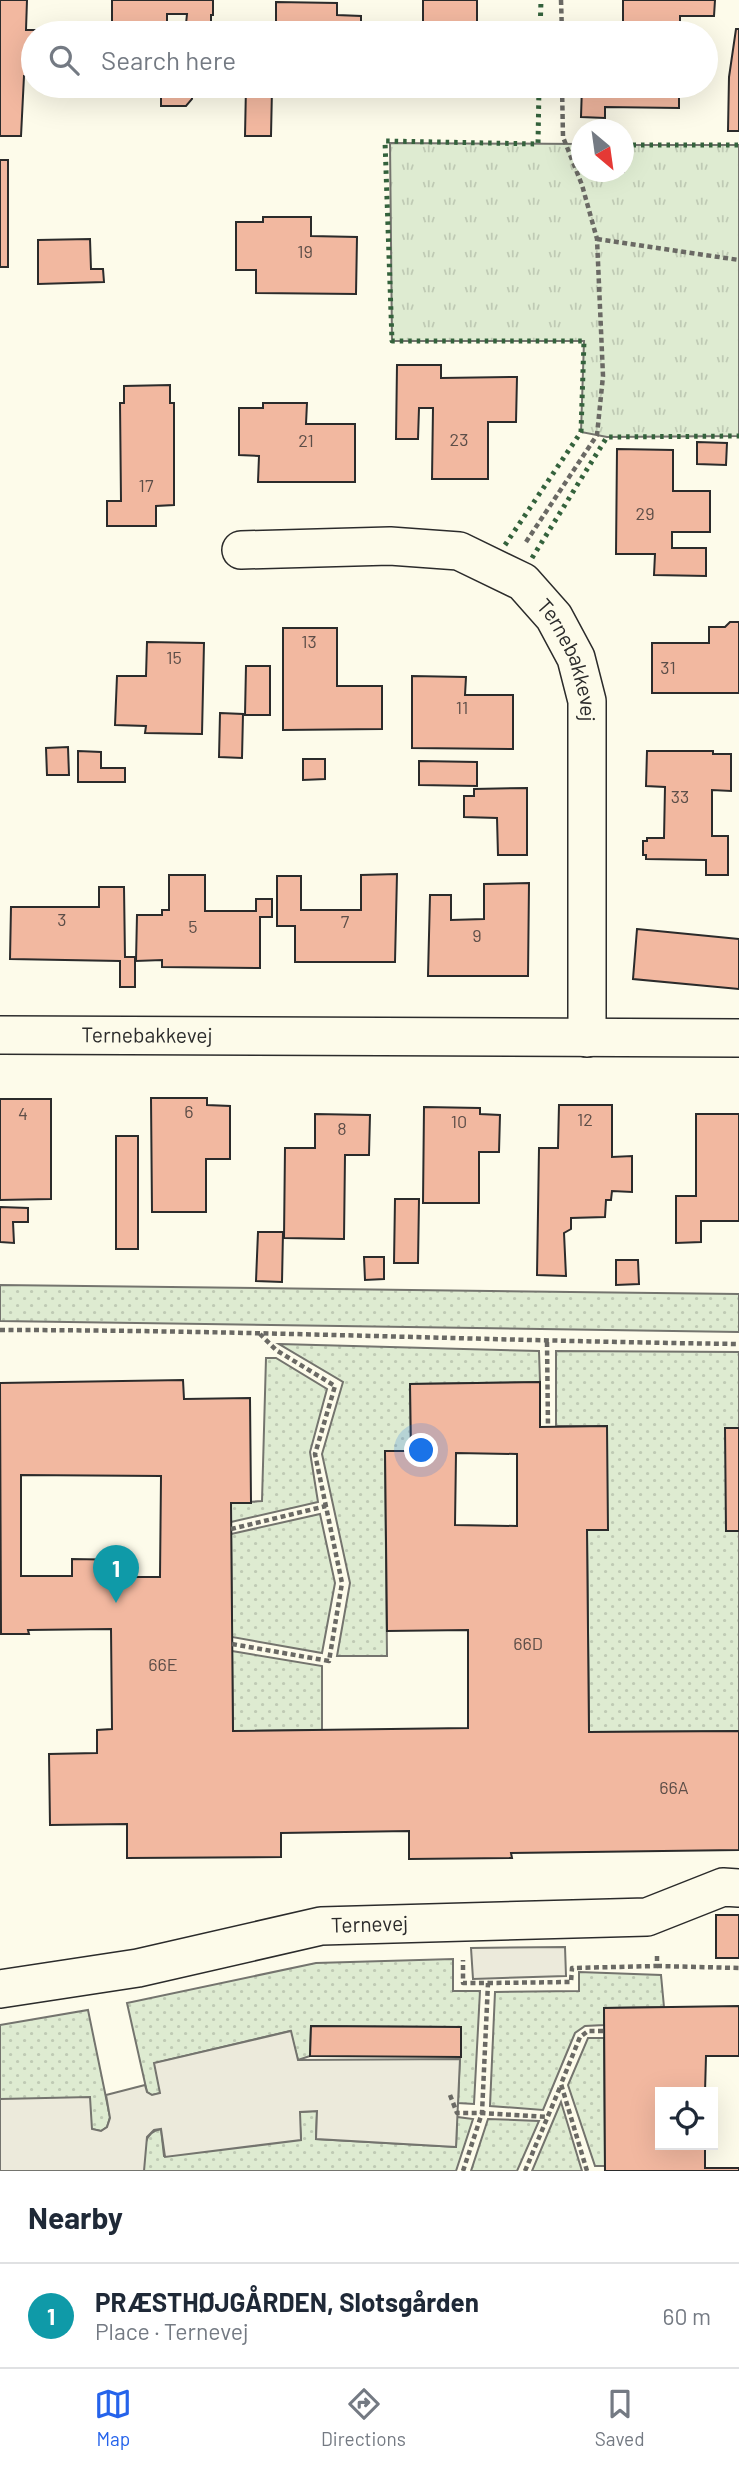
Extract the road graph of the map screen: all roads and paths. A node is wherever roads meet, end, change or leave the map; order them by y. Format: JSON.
{"nodes":[{"id":1,"x":561,"y":0,"type":"edge"},
{"id":2,"x":562,"y":21,"type":"edge"},
{"id":3,"x":562,"y":98,"type":"edge"},
{"id":4,"x":597,"y":239,"type":"junction"},
{"id":5,"x":739,"y":260,"type":"edge"},
{"id":6,"x":241,"y":550,"type":"dead end"},
{"id":7,"x":507,"y":572,"type":"junction"},
{"id":8,"x":0,"y":1035,"type":"edge"},
{"id":9,"x":587,"y":1038,"type":"junction"},
{"id":10,"x":739,"y":1038,"type":"edge"},
{"id":11,"x":0,"y":1330,"type":"edge"},
{"id":12,"x":259,"y":1334,"type":"junction"},
{"id":13,"x":547,"y":1342,"type":"junction"},
{"id":14,"x":739,"y":1344,"type":"edge"},
{"id":15,"x":548,"y":1427,"type":"dead end"},
{"id":16,"x":326,"y":1506,"type":"junction"},
{"id":17,"x":231,"y":1529,"type":"dead end"},
{"id":18,"x":232,"y":1644,"type":"dead end"},
{"id":19,"x":739,"y":1888,"type":"edge"},
{"id":20,"x":656,"y":1914,"type":"junction"},
{"id":21,"x":463,"y":1923,"type":"junction"},
{"id":22,"x":657,"y":1966,"type":"junction"},
{"id":23,"x":739,"y":1968,"type":"edge"},
{"id":24,"x":488,"y":1983,"type":"junction"},
{"id":25,"x":0,"y":1989,"type":"edge"},
{"id":26,"x":604,"y":2031,"type":"dead end"},
{"id":27,"x":561,"y":2084,"type":"junction"},
{"id":28,"x":450,"y":2095,"type":"dead end"},
{"id":29,"x":482,"y":2113,"type":"junction"},
{"id":30,"x":548,"y":2117,"type":"junction"},
{"id":31,"x":463,"y":2171,"type":"edge"},
{"id":32,"x":525,"y":2171,"type":"edge"},
{"id":33,"x":587,"y":2171,"type":"edge"}],
"edges":[{"from":1,"to":2,"type":"path"},
{"from":3,"to":4,"type":"path"},
{"from":4,"to":5,"type":"path"},
{"from":4,"to":7,"type":"path"},
{"from":6,"to":7,"type":"street","name":"Ternebakkevej"},
{"from":7,"to":9,"type":"street","name":"Ternebakkevej"},
{"from":8,"to":9,"type":"street","name":"Ternebakkevej"},
{"from":9,"to":10,"type":"street","name":"Ternebakkevej"},
{"from":11,"to":12,"type":"path"},
{"from":12,"to":13,"type":"path"},
{"from":12,"to":16,"type":"path"},
{"from":13,"to":14,"type":"path"},
{"from":13,"to":15,"type":"path"},
{"from":16,"to":17,"type":"path"},
{"from":16,"to":18,"type":"path"},
{"from":19,"to":20,"type":"street","name":"Ternevej"},
{"from":20,"to":21,"type":"street","name":"Ternevej"},
{"from":20,"to":22,"type":"path"},
{"from":21,"to":24,"type":"path"},
{"from":21,"to":25,"type":"street","name":"Ternevej"},
{"from":22,"to":23,"type":"path"},
{"from":22,"to":24,"type":"path"},
{"from":24,"to":29,"type":"path"},
{"from":26,"to":27,"type":"path"},
{"from":27,"to":30,"type":"path"},
{"from":27,"to":33,"type":"path"},
{"from":28,"to":29,"type":"path"},
{"from":29,"to":30,"type":"path"},
{"from":29,"to":31,"type":"path"},
{"from":30,"to":32,"type":"path"}]}
